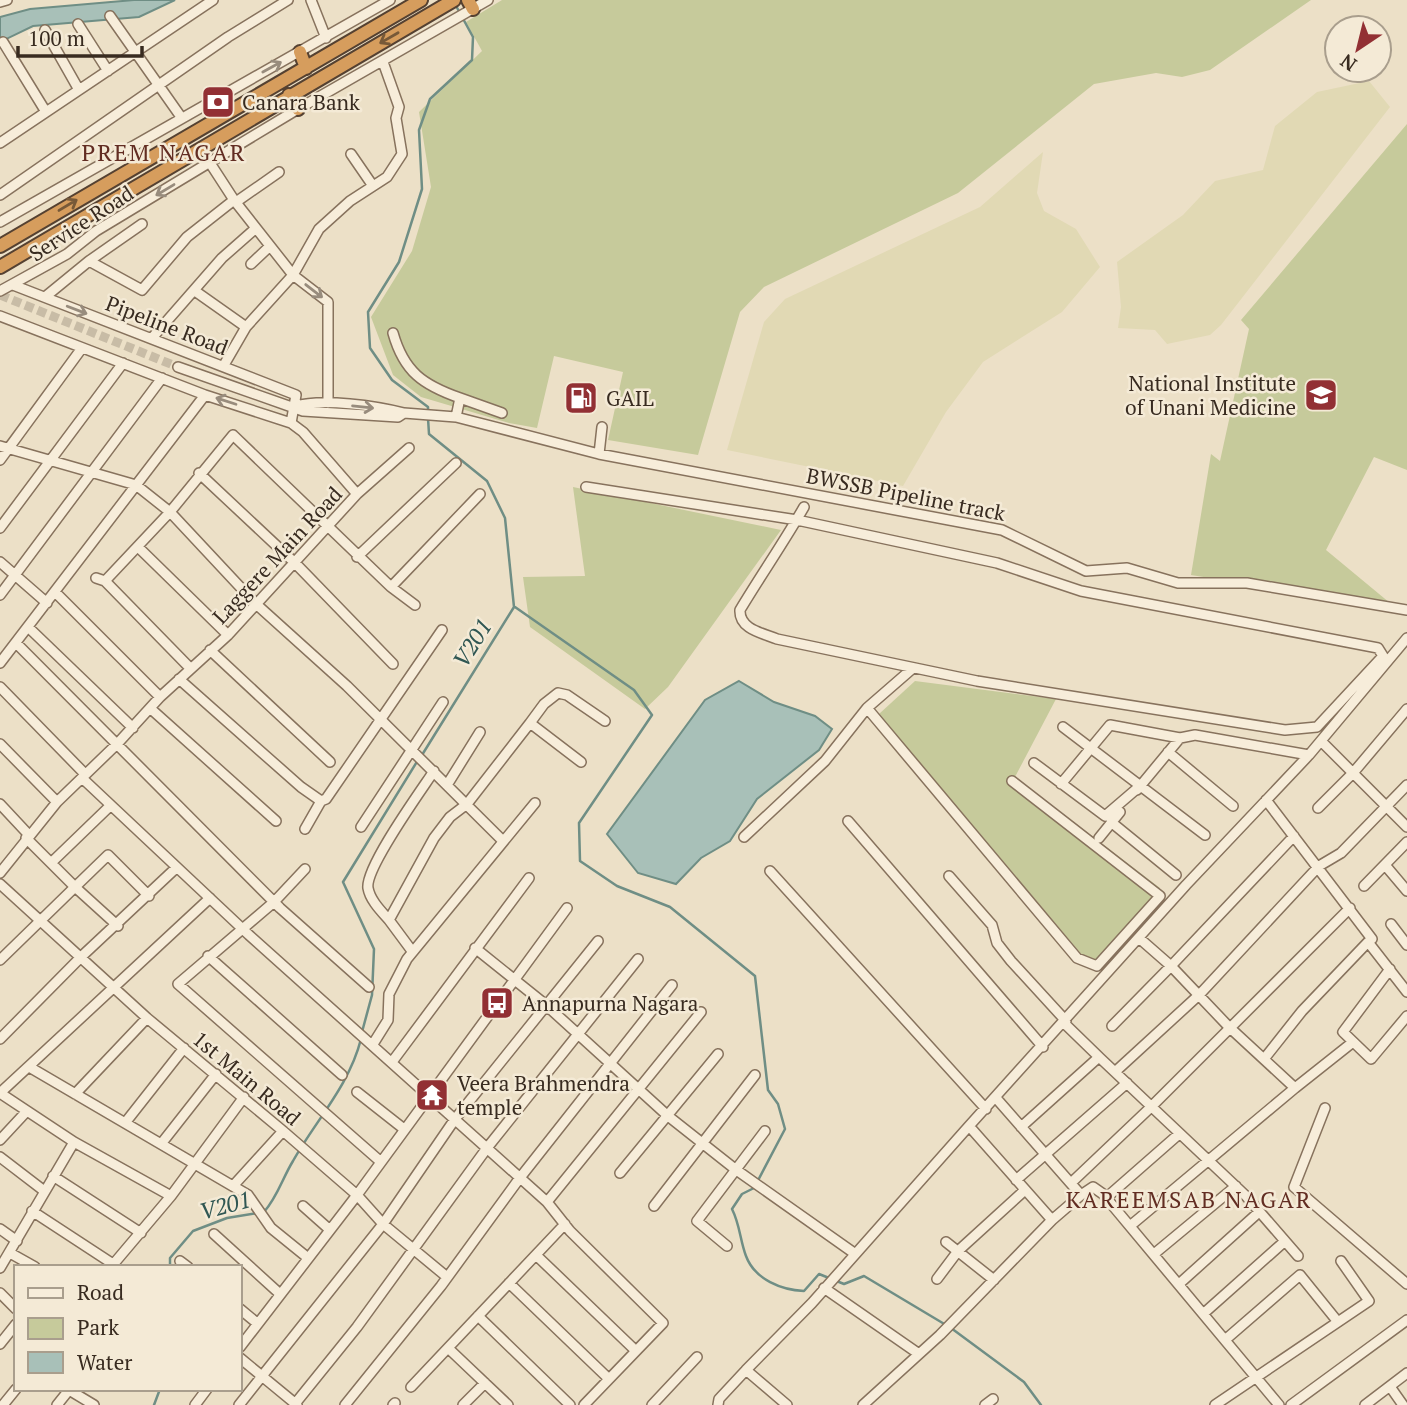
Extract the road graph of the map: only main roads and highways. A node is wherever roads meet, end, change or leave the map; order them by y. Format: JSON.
{"nodes":[{"id":1,"x":421,"y":0,"type":"edge"},
{"id":2,"x":451,"y":2,"type":"edge"},
{"id":3,"x":300,"y":52,"type":"road end"},
{"id":4,"x":306,"y":68,"type":"junction"},
{"id":5,"x":289,"y":95,"type":"junction"},
{"id":6,"x":298,"y":109,"type":"road end"},
{"id":7,"x":0,"y":246,"type":"edge"},
{"id":8,"x":0,"y":267,"type":"edge"}],
"edges":[{"from":1,"to":4,"type":"highway"},
{"from":2,"to":5,"type":"highway","one_way":true},
{"from":3,"to":4,"type":"highway"},
{"from":7,"to":4,"type":"highway","one_way":true},
{"from":5,"to":6,"type":"highway"},
{"from":5,"to":8,"type":"highway"}]}
